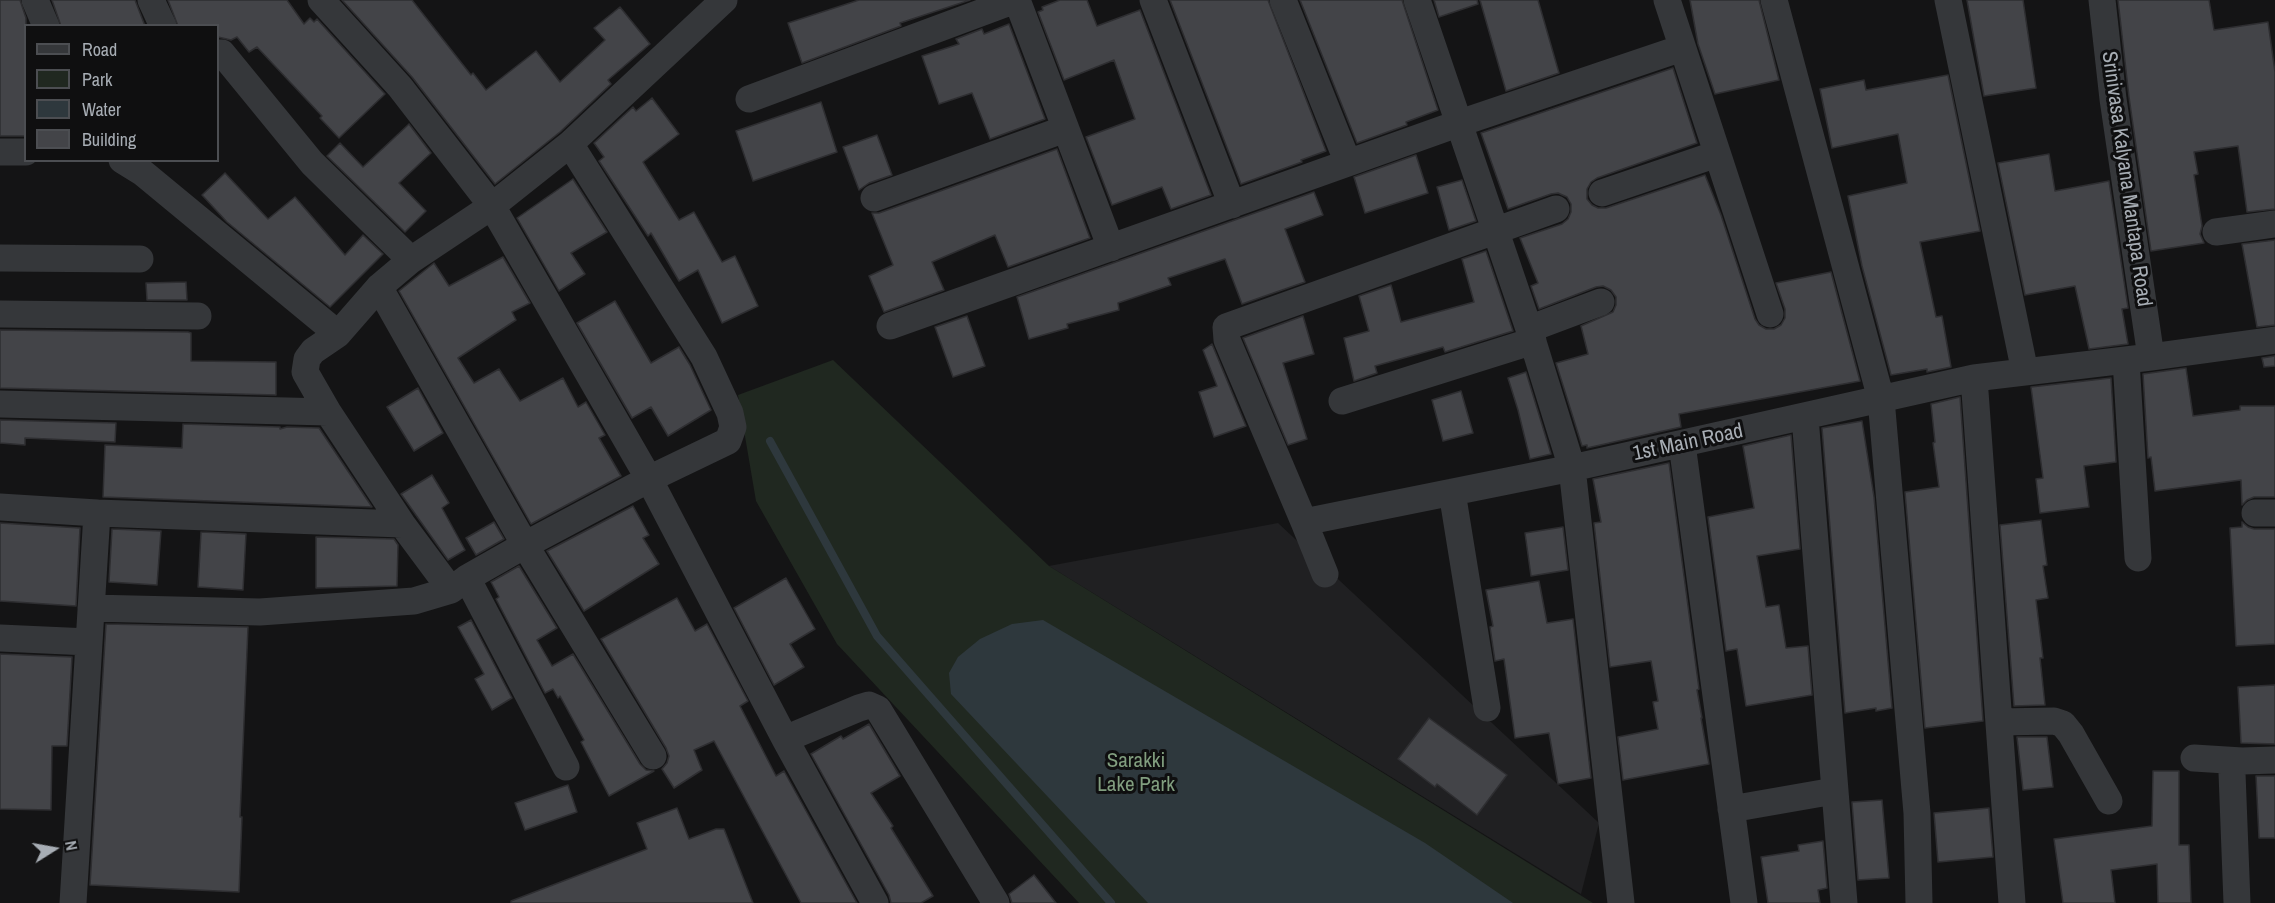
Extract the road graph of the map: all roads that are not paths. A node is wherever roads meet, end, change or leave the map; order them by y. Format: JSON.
{"nodes":[{"id":1,"x":35,"y":0,"type":"edge"},
{"id":2,"x":151,"y":0,"type":"edge"},
{"id":3,"x":321,"y":0,"type":"edge"},
{"id":4,"x":724,"y":0,"type":"edge"},
{"id":5,"x":1016,"y":0,"type":"edge"},
{"id":6,"x":1153,"y":0,"type":"edge"},
{"id":7,"x":1283,"y":0,"type":"edge"},
{"id":8,"x":1417,"y":0,"type":"edge"},
{"id":9,"x":1667,"y":0,"type":"edge"},
{"id":10,"x":1774,"y":0,"type":"edge"},
{"id":11,"x":1948,"y":0,"type":"edge"},
{"id":12,"x":2102,"y":0,"type":"edge"},
{"id":13,"x":45,"y":24,"type":"edge"},
{"id":14,"x":162,"y":24,"type":"edge"},
{"id":15,"x":1682,"y":48,"type":"junction"},
{"id":16,"x":219,"y":53,"type":"edge"},
{"id":17,"x":749,"y":99,"type":"dead end"},
{"id":18,"x":1460,"y":123,"type":"junction"},
{"id":19,"x":1065,"y":129,"type":"junction"},
{"id":20,"x":570,"y":144,"type":"junction"},
{"id":21,"x":0,"y":152,"type":"edge"},
{"id":22,"x":24,"y":152,"type":"edge"},
{"id":23,"x":1717,"y":154,"type":"junction"},
{"id":24,"x":125,"y":162,"type":"edge"},
{"id":25,"x":1348,"y":163,"type":"junction"},
{"id":26,"x":1602,"y":193,"type":"dead end"},
{"id":27,"x":874,"y":198,"type":"dead end"},
{"id":28,"x":1232,"y":205,"type":"junction"},
{"id":29,"x":492,"y":206,"type":"junction"},
{"id":30,"x":1556,"y":209,"type":"dead end"},
{"id":31,"x":2275,"y":224,"type":"edge"},
{"id":32,"x":1496,"y":231,"type":"junction"},
{"id":33,"x":2216,"y":232,"type":"dead end"},
{"id":34,"x":1111,"y":248,"type":"junction"},
{"id":35,"x":0,"y":258,"type":"edge"},
{"id":36,"x":140,"y":259,"type":"dead end"},
{"id":37,"x":411,"y":260,"type":"junction"},
{"id":38,"x":379,"y":287,"type":"junction"},
{"id":39,"x":1600,"y":302,"type":"dead end"},
{"id":40,"x":0,"y":314,"type":"edge"},
{"id":41,"x":1770,"y":314,"type":"dead end"},
{"id":42,"x":198,"y":316,"type":"dead end"},
{"id":43,"x":890,"y":326,"type":"dead end"},
{"id":44,"x":338,"y":334,"type":"junction"},
{"id":45,"x":1531,"y":335,"type":"junction"},
{"id":46,"x":2275,"y":340,"type":"edge"},
{"id":47,"x":2139,"y":359,"type":"junction"},
{"id":48,"x":2025,"y":372,"type":"junction"},
{"id":49,"x":1974,"y":378,"type":"junction"},
{"id":50,"x":1881,"y":399,"type":"junction"},
{"id":51,"x":1342,"y":401,"type":"dead end"},
{"id":52,"x":0,"y":404,"type":"edge"},
{"id":53,"x":328,"y":412,"type":"junction"},
{"id":54,"x":1805,"y":417,"type":"junction"},
{"id":55,"x":1682,"y":444,"type":"junction"},
{"id":56,"x":1572,"y":468,"type":"junction"},
{"id":57,"x":649,"y":479,"type":"junction"},
{"id":58,"x":1452,"y":492,"type":"junction"},
{"id":59,"x":0,"y":507,"type":"edge"},
{"id":60,"x":97,"y":513,"type":"junction"},
{"id":61,"x":1304,"y":522,"type":"junction"},
{"id":62,"x":402,"y":524,"type":"junction"},
{"id":63,"x":525,"y":545,"type":"junction"},
{"id":64,"x":2138,"y":558,"type":"dead end"},
{"id":65,"x":1325,"y":574,"type":"dead end"},
{"id":66,"x":459,"y":584,"type":"junction"},
{"id":67,"x":91,"y":608,"type":"junction"},
{"id":68,"x":0,"y":638,"type":"edge"},
{"id":69,"x":89,"y":642,"type":"junction"},
{"id":70,"x":1487,"y":708,"type":"dead end"},
{"id":71,"x":1999,"y":722,"type":"junction"},
{"id":72,"x":785,"y":740,"type":"junction"},
{"id":73,"x":653,"y":756,"type":"dead end"},
{"id":74,"x":2194,"y":758,"type":"dead end"},
{"id":75,"x":2275,"y":760,"type":"edge"},
{"id":76,"x":2241,"y":761,"type":"junction"},
{"id":77,"x":566,"y":767,"type":"dead end"},
{"id":78,"x":1834,"y":791,"type":"junction"},
{"id":79,"x":2109,"y":801,"type":"dead end"},
{"id":80,"x":1731,"y":809,"type":"junction"},
{"id":81,"x":73,"y":903,"type":"edge"},
{"id":82,"x":875,"y":903,"type":"edge"},
{"id":83,"x":996,"y":903,"type":"edge"},
{"id":84,"x":1621,"y":903,"type":"edge"},
{"id":85,"x":1744,"y":903,"type":"edge"},
{"id":86,"x":1844,"y":903,"type":"edge"},
{"id":87,"x":1919,"y":903,"type":"edge"},
{"id":88,"x":2012,"y":903,"type":"edge"},
{"id":89,"x":2237,"y":903,"type":"edge"}],
"edges":[{"from":1,"to":13,"type":"street"},
{"from":2,"to":14,"type":"street"},
{"from":3,"to":29,"type":"street"},
{"from":4,"to":20,"type":"street"},
{"from":5,"to":17,"type":"street"},
{"from":5,"to":19,"type":"street"},
{"from":6,"to":28,"type":"street"},
{"from":7,"to":25,"type":"street"},
{"from":8,"to":18,"type":"street"},
{"from":9,"to":15,"type":"street"},
{"from":10,"to":50,"type":"street"},
{"from":11,"to":48,"type":"street"},
{"from":12,"to":47,"type":"street","name":"Srinivasa Kalyana Mantapa Road"},
{"from":15,"to":18,"type":"street"},
{"from":15,"to":23,"type":"street"},
{"from":16,"to":37,"type":"street"},
{"from":18,"to":25,"type":"street"},
{"from":18,"to":32,"type":"street"},
{"from":19,"to":27,"type":"street"},
{"from":19,"to":34,"type":"street"},
{"from":20,"to":29,"type":"street"},
{"from":20,"to":57,"type":"street"},
{"from":21,"to":22,"type":"street"},
{"from":23,"to":26,"type":"street"},
{"from":23,"to":41,"type":"street"},
{"from":24,"to":44,"type":"street"},
{"from":25,"to":28,"type":"street"},
{"from":28,"to":34,"type":"street"},
{"from":29,"to":37,"type":"street"},
{"from":29,"to":57,"type":"street"},
{"from":30,"to":32,"type":"street"},
{"from":31,"to":33,"type":"street"},
{"from":32,"to":45,"type":"street"},
{"from":32,"to":61,"type":"street"},
{"from":34,"to":43,"type":"street"},
{"from":35,"to":36,"type":"street"},
{"from":37,"to":38,"type":"street"},
{"from":38,"to":44,"type":"street"},
{"from":38,"to":63,"type":"street"},
{"from":39,"to":45,"type":"street"},
{"from":40,"to":42,"type":"street"},
{"from":44,"to":53,"type":"street"},
{"from":45,"to":51,"type":"street"},
{"from":45,"to":56,"type":"street"},
{"from":46,"to":47,"type":"street","name":"1st Main Road"},
{"from":47,"to":48,"type":"street","name":"1st Main Road"},
{"from":47,"to":64,"type":"street","name":"Srinivasa Kalyana Mantapa Road"},
{"from":48,"to":49,"type":"street","name":"1st Main Road"},
{"from":49,"to":50,"type":"street","name":"1st Main Road"},
{"from":49,"to":71,"type":"street"},
{"from":50,"to":54,"type":"street","name":"1st Main Road"},
{"from":50,"to":87,"type":"street"},
{"from":52,"to":53,"type":"street"},
{"from":53,"to":62,"type":"street"},
{"from":54,"to":55,"type":"street","name":"1st Main Road"},
{"from":54,"to":78,"type":"street"},
{"from":55,"to":56,"type":"street","name":"1st Main Road"},
{"from":55,"to":80,"type":"street"},
{"from":56,"to":58,"type":"street","name":"1st Main Road"},
{"from":56,"to":84,"type":"street"},
{"from":57,"to":63,"type":"street"},
{"from":57,"to":72,"type":"street"},
{"from":58,"to":61,"type":"street","name":"1st Main Road"},
{"from":58,"to":70,"type":"street"},
{"from":59,"to":60,"type":"street"},
{"from":60,"to":62,"type":"street"},
{"from":60,"to":67,"type":"street"},
{"from":61,"to":65,"type":"street"},
{"from":62,"to":66,"type":"street"},
{"from":63,"to":66,"type":"street"},
{"from":63,"to":73,"type":"street"},
{"from":66,"to":67,"type":"street"},
{"from":66,"to":77,"type":"street"},
{"from":67,"to":69,"type":"street"},
{"from":68,"to":69,"type":"street"},
{"from":69,"to":81,"type":"street"},
{"from":71,"to":79,"type":"street"},
{"from":71,"to":88,"type":"street"},
{"from":72,"to":82,"type":"street"},
{"from":72,"to":83,"type":"street"},
{"from":74,"to":76,"type":"street"},
{"from":75,"to":76,"type":"street"},
{"from":76,"to":89,"type":"street"},
{"from":78,"to":80,"type":"street"},
{"from":78,"to":86,"type":"street"},
{"from":80,"to":85,"type":"street"}]}
